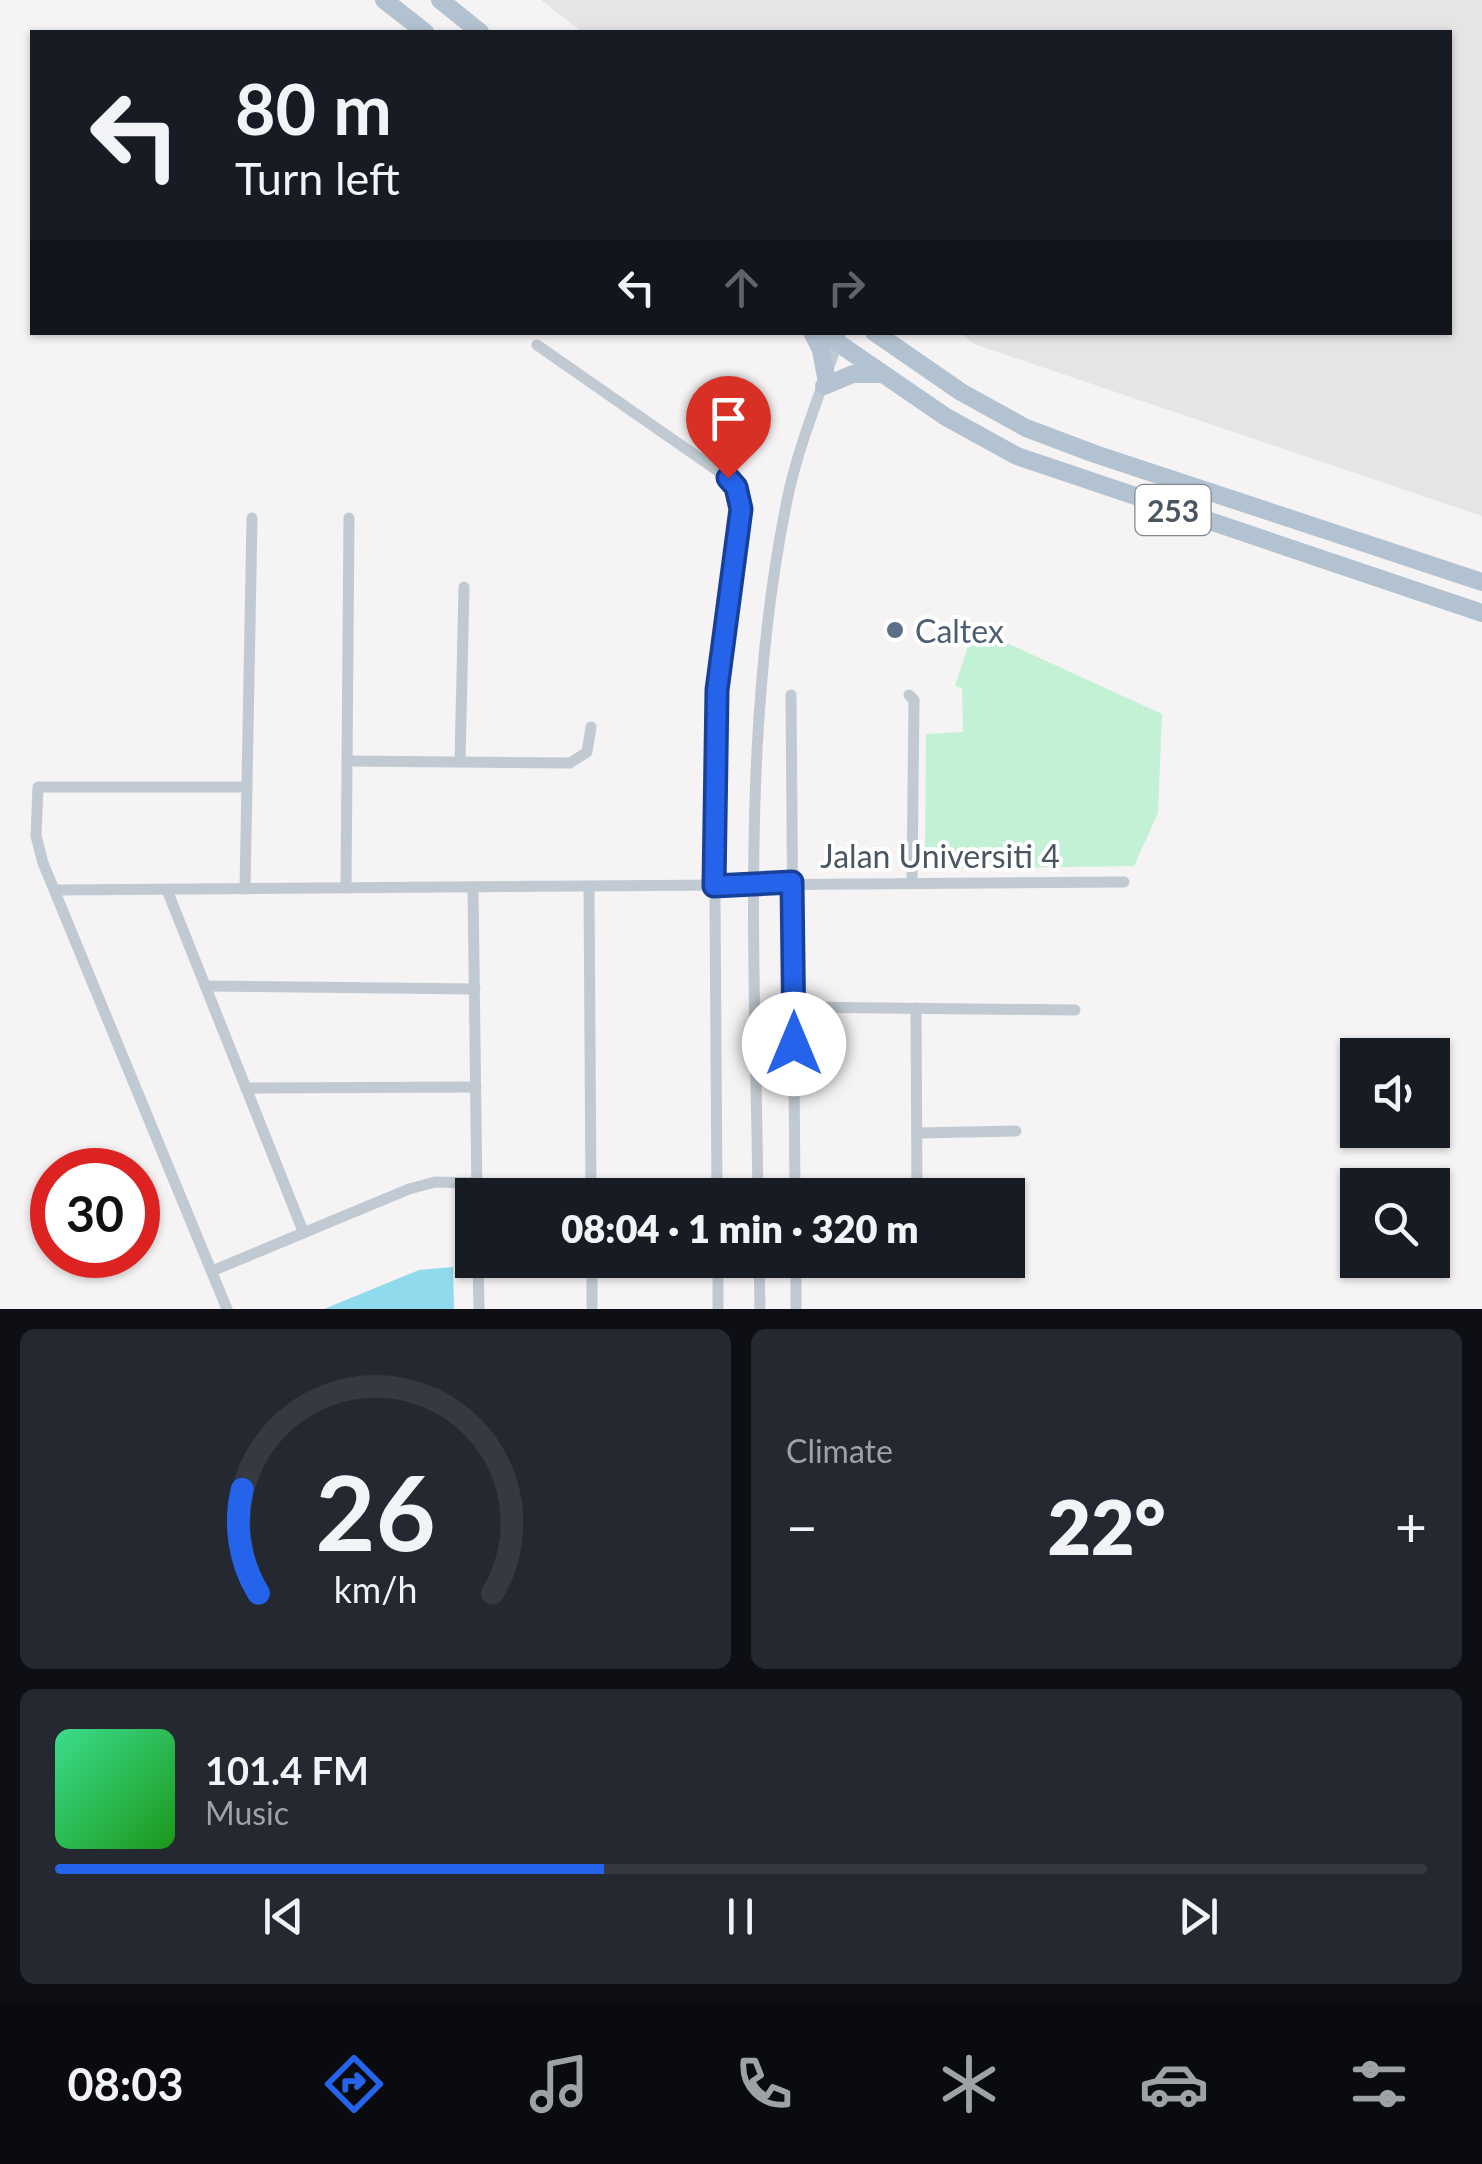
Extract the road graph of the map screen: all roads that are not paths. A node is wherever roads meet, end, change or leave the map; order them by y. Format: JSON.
{"nodes":[{"id":1,"x":384,"y":0,"type":"edge"},
{"id":2,"x":440,"y":0,"type":"edge"},
{"id":3,"x":422,"y":30,"type":"edge"},
{"id":4,"x":478,"y":30,"type":"edge"},
{"id":5,"x":814,"y":335,"type":"edge"},
{"id":6,"x":878,"y":335,"type":"edge"},
{"id":7,"x":887,"y":335,"type":"edge"},
{"id":8,"x":834,"y":336,"type":"edge"},
{"id":9,"x":537,"y":345,"type":"dead end"},
{"id":10,"x":899,"y":351,"type":"junction"},
{"id":11,"x":878,"y":374,"type":"junction"},
{"id":12,"x":825,"y":382,"type":"junction"},
{"id":13,"x":252,"y":518,"type":"dead end"},
{"id":14,"x":349,"y":518,"type":"dead end"},
{"id":15,"x":1482,"y":582,"type":"edge"},
{"id":16,"x":464,"y":587,"type":"dead end"},
{"id":17,"x":1482,"y":614,"type":"edge"},
{"id":18,"x":791,"y":694,"type":"dead end"},
{"id":19,"x":909,"y":695,"type":"dead end"},
{"id":20,"x":591,"y":727,"type":"dead end"},
{"id":21,"x":347,"y":760,"type":"junction"},
{"id":22,"x":460,"y":762,"type":"junction"},
{"id":23,"x":247,"y":788,"type":"junction"},
{"id":24,"x":792,"y":882,"type":"junction"},
{"id":25,"x":912,"y":882,"type":"junction"},
{"id":26,"x":1124,"y":882,"type":"dead end"},
{"id":27,"x":756,"y":883,"type":"junction"},
{"id":28,"x":714,"y":886,"type":"junction"},
{"id":29,"x":589,"y":887,"type":"junction"},
{"id":30,"x":346,"y":888,"type":"junction"},
{"id":31,"x":474,"y":888,"type":"junction"},
{"id":32,"x":246,"y":889,"type":"junction"},
{"id":33,"x":56,"y":890,"type":"junction"},
{"id":34,"x":168,"y":890,"type":"junction"},
{"id":35,"x":206,"y":986,"type":"junction"},
{"id":36,"x":475,"y":989,"type":"junction"},
{"id":37,"x":794,"y":1007,"type":"junction"},
{"id":38,"x":916,"y":1008,"type":"junction"},
{"id":39,"x":1076,"y":1010,"type":"dead end"},
{"id":40,"x":476,"y":1086,"type":"junction"},
{"id":41,"x":246,"y":1088,"type":"junction"},
{"id":42,"x":1016,"y":1131,"type":"dead end"},
{"id":43,"x":916,"y":1133,"type":"junction"},
{"id":44,"x":477,"y":1178,"type":"edge"},
{"id":45,"x":591,"y":1178,"type":"edge"},
{"id":46,"x":717,"y":1178,"type":"edge"},
{"id":47,"x":758,"y":1178,"type":"edge"},
{"id":48,"x":795,"y":1178,"type":"edge"},
{"id":49,"x":917,"y":1178,"type":"edge"},
{"id":50,"x":455,"y":1187,"type":"edge"},
{"id":51,"x":303,"y":1231,"type":"junction"},
{"id":52,"x":212,"y":1271,"type":"junction"},
{"id":53,"x":478,"y":1278,"type":"edge"},
{"id":54,"x":592,"y":1278,"type":"edge"},
{"id":55,"x":718,"y":1278,"type":"edge"},
{"id":56,"x":759,"y":1278,"type":"edge"},
{"id":57,"x":796,"y":1278,"type":"edge"},
{"id":58,"x":228,"y":1309,"type":"edge"},
{"id":59,"x":478,"y":1309,"type":"edge"},
{"id":60,"x":592,"y":1309,"type":"edge"},
{"id":61,"x":718,"y":1309,"type":"edge"},
{"id":62,"x":760,"y":1309,"type":"edge"},
{"id":63,"x":796,"y":1309,"type":"edge"}],
"edges":[{"from":1,"to":3,"type":"main road"},
{"from":2,"to":4,"type":"main road"},
{"from":5,"to":12,"type":"main road"},
{"from":6,"to":10,"type":"main road","number":"253"},
{"from":7,"to":10,"type":"main road"},
{"from":8,"to":11,"type":"main road","number":"253"},
{"from":8,"to":12,"type":"street"},
{"from":9,"to":28,"type":"street"},
{"from":10,"to":15,"type":"main road","number":"253"},
{"from":11,"to":12,"type":"main road"},
{"from":11,"to":17,"type":"main road","number":"253"},
{"from":12,"to":27,"type":"street"},
{"from":13,"to":23,"type":"street"},
{"from":14,"to":21,"type":"street"},
{"from":16,"to":22,"type":"street"},
{"from":18,"to":24,"type":"street"},
{"from":19,"to":25,"type":"street"},
{"from":20,"to":22,"type":"street"},
{"from":21,"to":22,"type":"street"},
{"from":21,"to":30,"type":"street"},
{"from":23,"to":32,"type":"street"},
{"from":23,"to":33,"type":"street"},
{"from":24,"to":25,"type":"street","name":"Jalan Universiti 4"},
{"from":24,"to":27,"type":"street","name":"Jalan Universiti 4"},
{"from":24,"to":37,"type":"street"},
{"from":25,"to":26,"type":"street","name":"Jalan Universiti 4"},
{"from":27,"to":28,"type":"street","name":"Jalan Universiti 4"},
{"from":27,"to":47,"type":"street"},
{"from":28,"to":29,"type":"street","name":"Jalan Universiti 4"},
{"from":28,"to":46,"type":"street"},
{"from":29,"to":31,"type":"street","name":"Jalan Universiti 4"},
{"from":29,"to":45,"type":"street"},
{"from":30,"to":31,"type":"street","name":"Jalan Universiti 4"},
{"from":30,"to":32,"type":"street","name":"Jalan Universiti 4"},
{"from":31,"to":36,"type":"street"},
{"from":32,"to":34,"type":"street","name":"Jalan Universiti 4"},
{"from":33,"to":34,"type":"street","name":"Jalan Universiti 4"},
{"from":33,"to":52,"type":"street"},
{"from":34,"to":35,"type":"street"},
{"from":35,"to":36,"type":"street"},
{"from":35,"to":41,"type":"street"},
{"from":36,"to":40,"type":"street"},
{"from":37,"to":38,"type":"street"},
{"from":37,"to":48,"type":"street"},
{"from":38,"to":39,"type":"street"},
{"from":38,"to":43,"type":"street"},
{"from":40,"to":41,"type":"street"},
{"from":40,"to":44,"type":"street"},
{"from":41,"to":51,"type":"street"},
{"from":42,"to":43,"type":"street"},
{"from":43,"to":49,"type":"street"},
{"from":50,"to":51,"type":"street"},
{"from":51,"to":52,"type":"street"},
{"from":52,"to":58,"type":"street"},
{"from":53,"to":59,"type":"street"},
{"from":54,"to":60,"type":"street"},
{"from":55,"to":61,"type":"street"},
{"from":56,"to":62,"type":"street"},
{"from":57,"to":63,"type":"street"}]}
